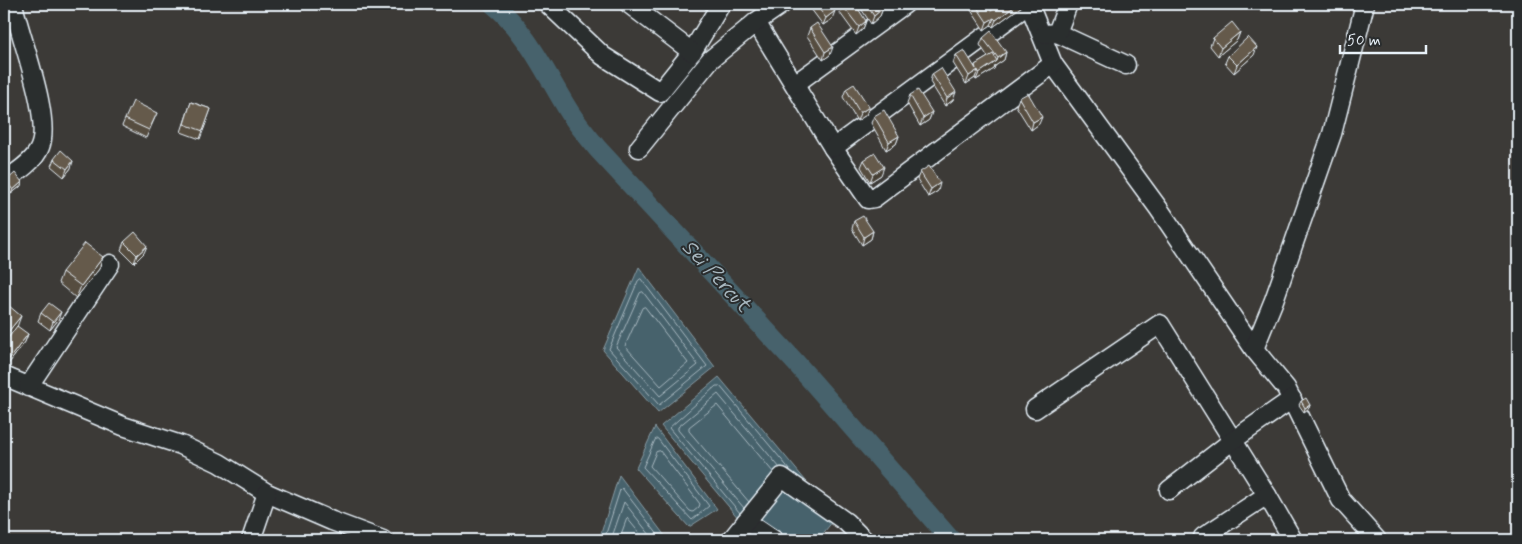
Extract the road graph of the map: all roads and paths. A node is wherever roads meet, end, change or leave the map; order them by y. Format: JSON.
{"nodes":[{"id":1,"x":12,"y":4,"type":"edge"},
{"id":2,"x":548,"y":4,"type":"edge"},
{"id":3,"x":629,"y":4,"type":"edge"},
{"id":4,"x":721,"y":4,"type":"edge"},
{"id":5,"x":782,"y":4,"type":"edge"},
{"id":6,"x":905,"y":4,"type":"edge"},
{"id":7,"x":1029,"y":4,"type":"edge"},
{"id":8,"x":1068,"y":4,"type":"edge"},
{"id":9,"x":1365,"y":4,"type":"edge"},
{"id":10,"x":756,"y":22,"type":"junction"},
{"id":11,"x":1048,"y":33,"type":"junction"},
{"id":12,"x":692,"y":52,"type":"junction"},
{"id":13,"x":1053,"y":64,"type":"junction"},
{"id":14,"x":1126,"y":65,"type":"dead end"},
{"id":15,"x":796,"y":84,"type":"junction"},
{"id":16,"x":640,"y":148,"type":"dead end"},
{"id":17,"x":833,"y":148,"type":"junction"},
{"id":18,"x":4,"y":181,"type":"edge"},
{"id":19,"x":110,"y":264,"type":"dead end"},
{"id":20,"x":1254,"y":349,"type":"junction"},
{"id":21,"x":4,"y":376,"type":"edge"},
{"id":22,"x":28,"y":388,"type":"junction"},
{"id":23,"x":1292,"y":400,"type":"junction"},
{"id":24,"x":1035,"y":409,"type":"dead end"},
{"id":25,"x":1232,"y":441,"type":"junction"},
{"id":26,"x":1169,"y":490,"type":"dead end"},
{"id":27,"x":267,"y":493,"type":"junction"},
{"id":28,"x":1267,"y":494,"type":"junction"},
{"id":29,"x":746,"y":520,"type":"junction"},
{"id":30,"x":1203,"y":537,"type":"dead end"},
{"id":31,"x":251,"y":540,"type":"edge"},
{"id":32,"x":384,"y":540,"type":"edge"},
{"id":33,"x":731,"y":540,"type":"edge"},
{"id":34,"x":774,"y":540,"type":"edge"},
{"id":35,"x":864,"y":540,"type":"edge"},
{"id":36,"x":1293,"y":540,"type":"edge"},
{"id":37,"x":1377,"y":540,"type":"edge"}],
"edges":[{"from":1,"to":18,"type":"street"},
{"from":2,"to":12,"type":"street"},
{"from":3,"to":12,"type":"street"},
{"from":4,"to":12,"type":"street"},
{"from":5,"to":10,"type":"street"},
{"from":6,"to":15,"type":"street"},
{"from":7,"to":11,"type":"street"},
{"from":7,"to":17,"type":"street"},
{"from":8,"to":11,"type":"street"},
{"from":9,"to":20,"type":"street"},
{"from":10,"to":15,"type":"street"},
{"from":10,"to":16,"type":"street"},
{"from":11,"to":13,"type":"street"},
{"from":11,"to":14,"type":"street"},
{"from":13,"to":17,"type":"street"},
{"from":13,"to":20,"type":"street"},
{"from":15,"to":17,"type":"street"},
{"from":19,"to":22,"type":"street"},
{"from":20,"to":23,"type":"street"},
{"from":21,"to":22,"type":"street"},
{"from":22,"to":27,"type":"street"},
{"from":23,"to":25,"type":"street"},
{"from":23,"to":37,"type":"street"},
{"from":24,"to":25,"type":"street"},
{"from":25,"to":26,"type":"street"},
{"from":25,"to":28,"type":"street"},
{"from":27,"to":31,"type":"street"},
{"from":27,"to":32,"type":"street"},
{"from":28,"to":30,"type":"street"},
{"from":28,"to":36,"type":"street"},
{"from":29,"to":33,"type":"street"},
{"from":29,"to":34,"type":"street"},
{"from":29,"to":35,"type":"street"}]}
